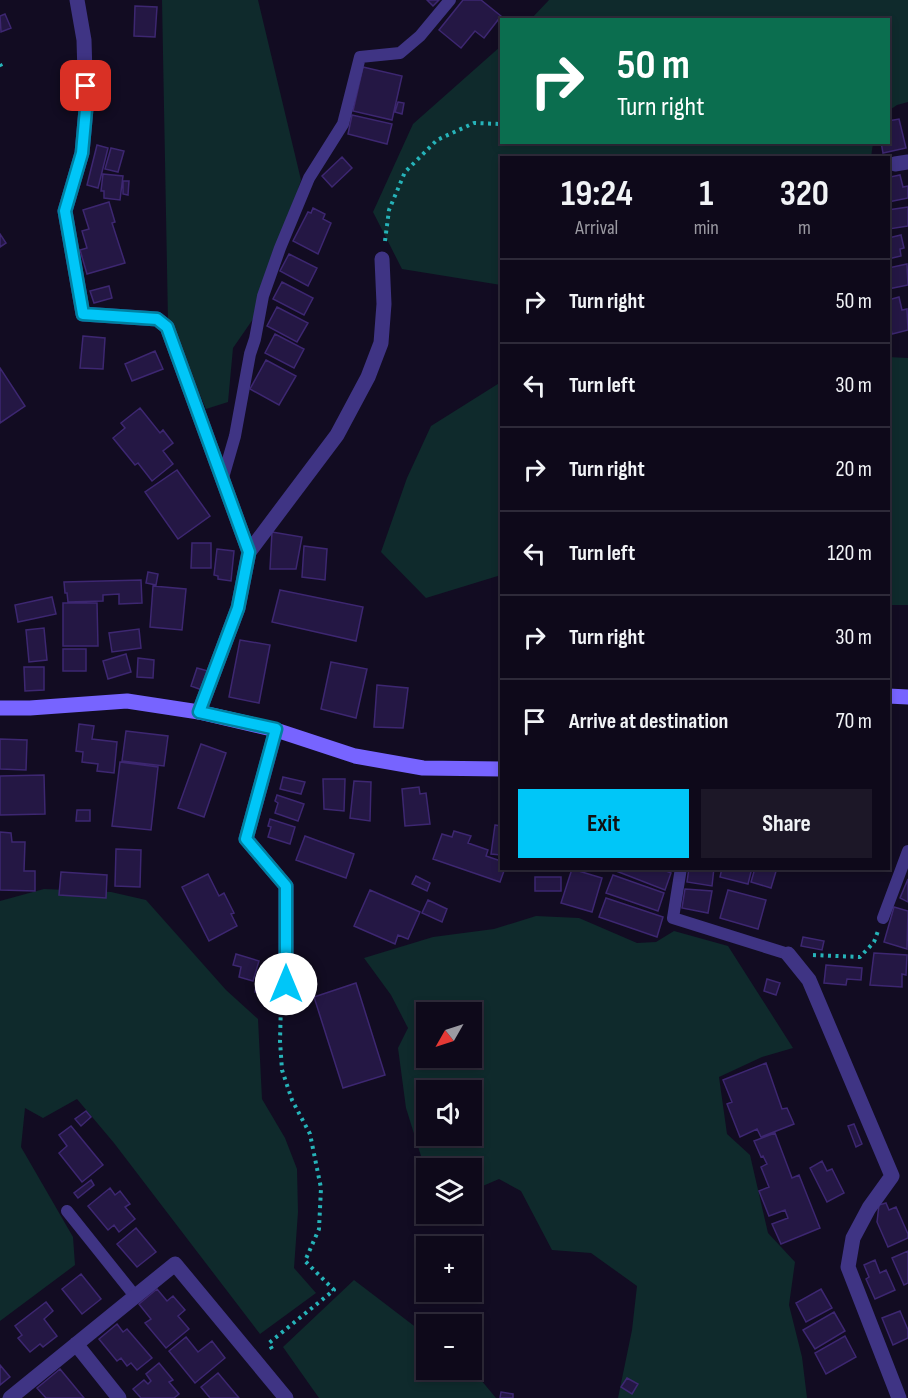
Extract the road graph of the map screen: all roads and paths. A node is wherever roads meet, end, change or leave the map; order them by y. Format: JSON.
{"nodes":[{"id":1,"x":77,"y":0,"type":"edge"},
{"id":2,"x":450,"y":0,"type":"edge"},
{"id":3,"x":0,"y":64,"type":"edge"},
{"id":4,"x":0,"y":69,"type":"edge"},
{"id":5,"x":500,"y":124,"type":"edge"},
{"id":6,"x":382,"y":259,"type":"joint"},
{"id":7,"x":222,"y":481,"type":"junction"},
{"id":8,"x":249,"y":552,"type":"junction"},
{"id":9,"x":890,"y":696,"type":"edge"},
{"id":10,"x":908,"y":697,"type":"edge"},
{"id":11,"x":0,"y":708,"type":"edge"},
{"id":12,"x":199,"y":712,"type":"junction"},
{"id":13,"x":276,"y":729,"type":"junction"},
{"id":14,"x":500,"y":769,"type":"edge"},
{"id":15,"x":908,"y":851,"type":"edge"},
{"id":16,"x":681,"y":870,"type":"edge"},
{"id":17,"x":883,"y":918,"type":"joint"},
{"id":18,"x":788,"y":954,"type":"junction"},
{"id":19,"x":286,"y":984,"type":"joint"},
{"id":20,"x":908,"y":1174,"type":"edge"},
{"id":21,"x":892,"y":1176,"type":"junction"},
{"id":22,"x":67,"y":1212,"type":"dead end"},
{"id":23,"x":135,"y":1296,"type":"junction"},
{"id":24,"x":75,"y":1344,"type":"junction"},
{"id":25,"x":273,"y":1351,"type":"dead end"},
{"id":26,"x":10,"y":1398,"type":"edge"},
{"id":27,"x":119,"y":1398,"type":"edge"},
{"id":28,"x":286,"y":1398,"type":"edge"},
{"id":29,"x":899,"y":1398,"type":"edge"}],
"edges":[{"from":1,"to":7,"type":"street"},
{"from":2,"to":7,"type":"lane"},
{"from":3,"to":4,"type":"path"},
{"from":5,"to":6,"type":"path"},
{"from":6,"to":8,"type":"street"},
{"from":7,"to":8,"type":"street"},
{"from":8,"to":12,"type":"street"},
{"from":9,"to":10,"type":"street"},
{"from":11,"to":12,"type":"street"},
{"from":12,"to":13,"type":"street"},
{"from":13,"to":14,"type":"street"},
{"from":13,"to":19,"type":"street"},
{"from":15,"to":17,"type":"lane"},
{"from":16,"to":18,"type":"lane"},
{"from":17,"to":18,"type":"path"},
{"from":18,"to":21,"type":"street"},
{"from":19,"to":25,"type":"path"},
{"from":20,"to":21,"type":"street"},
{"from":21,"to":29,"type":"street"},
{"from":22,"to":23,"type":"lane"},
{"from":23,"to":24,"type":"street"},
{"from":23,"to":28,"type":"street"},
{"from":24,"to":26,"type":"street"},
{"from":24,"to":27,"type":"street"}]}
